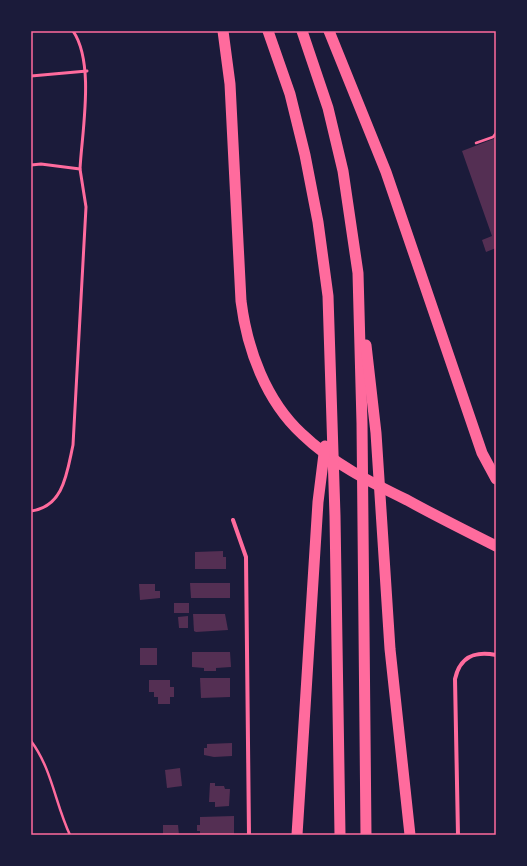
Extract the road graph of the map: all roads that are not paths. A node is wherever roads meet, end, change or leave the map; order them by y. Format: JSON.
{"nodes":[{"id":1,"x":73,"y":31,"type":"edge"},
{"id":2,"x":223,"y":31,"type":"edge"},
{"id":3,"x":268,"y":31,"type":"edge"},
{"id":4,"x":302,"y":31,"type":"edge"},
{"id":5,"x":329,"y":31,"type":"edge"},
{"id":6,"x":87,"y":71,"type":"junction"},
{"id":7,"x":31,"y":76,"type":"edge"},
{"id":8,"x":31,"y":165,"type":"edge"},
{"id":9,"x":80,"y":168,"type":"junction"},
{"id":10,"x":358,"y":273,"type":"junction"},
{"id":11,"x":330,"y":402,"type":"junction"},
{"id":12,"x":496,"y":479,"type":"edge"},
{"id":13,"x":31,"y":511,"type":"edge"},
{"id":14,"x":233,"y":520,"type":"dead end"},
{"id":15,"x":496,"y":546,"type":"edge"},
{"id":16,"x":496,"y":655,"type":"edge"},
{"id":17,"x":249,"y":835,"type":"edge"},
{"id":18,"x":297,"y":835,"type":"edge"},
{"id":19,"x":340,"y":835,"type":"edge"},
{"id":20,"x":366,"y":835,"type":"edge"},
{"id":21,"x":410,"y":835,"type":"edge"},
{"id":22,"x":458,"y":835,"type":"edge"}],
"edges":[{"from":1,"to":6,"type":"lane"},
{"from":2,"to":15,"type":"highway"},
{"from":3,"to":11,"type":"highway"},
{"from":4,"to":10,"type":"highway"},
{"from":5,"to":12,"type":"highway"},
{"from":6,"to":7,"type":"lane"},
{"from":6,"to":9,"type":"lane"},
{"from":8,"to":9,"type":"lane"},
{"from":9,"to":13,"type":"lane"},
{"from":10,"to":20,"type":"highway"},
{"from":10,"to":21,"type":"highway"},
{"from":11,"to":18,"type":"highway"},
{"from":11,"to":19,"type":"highway"},
{"from":14,"to":17,"type":"street"},
{"from":16,"to":22,"type":"street"}]}
